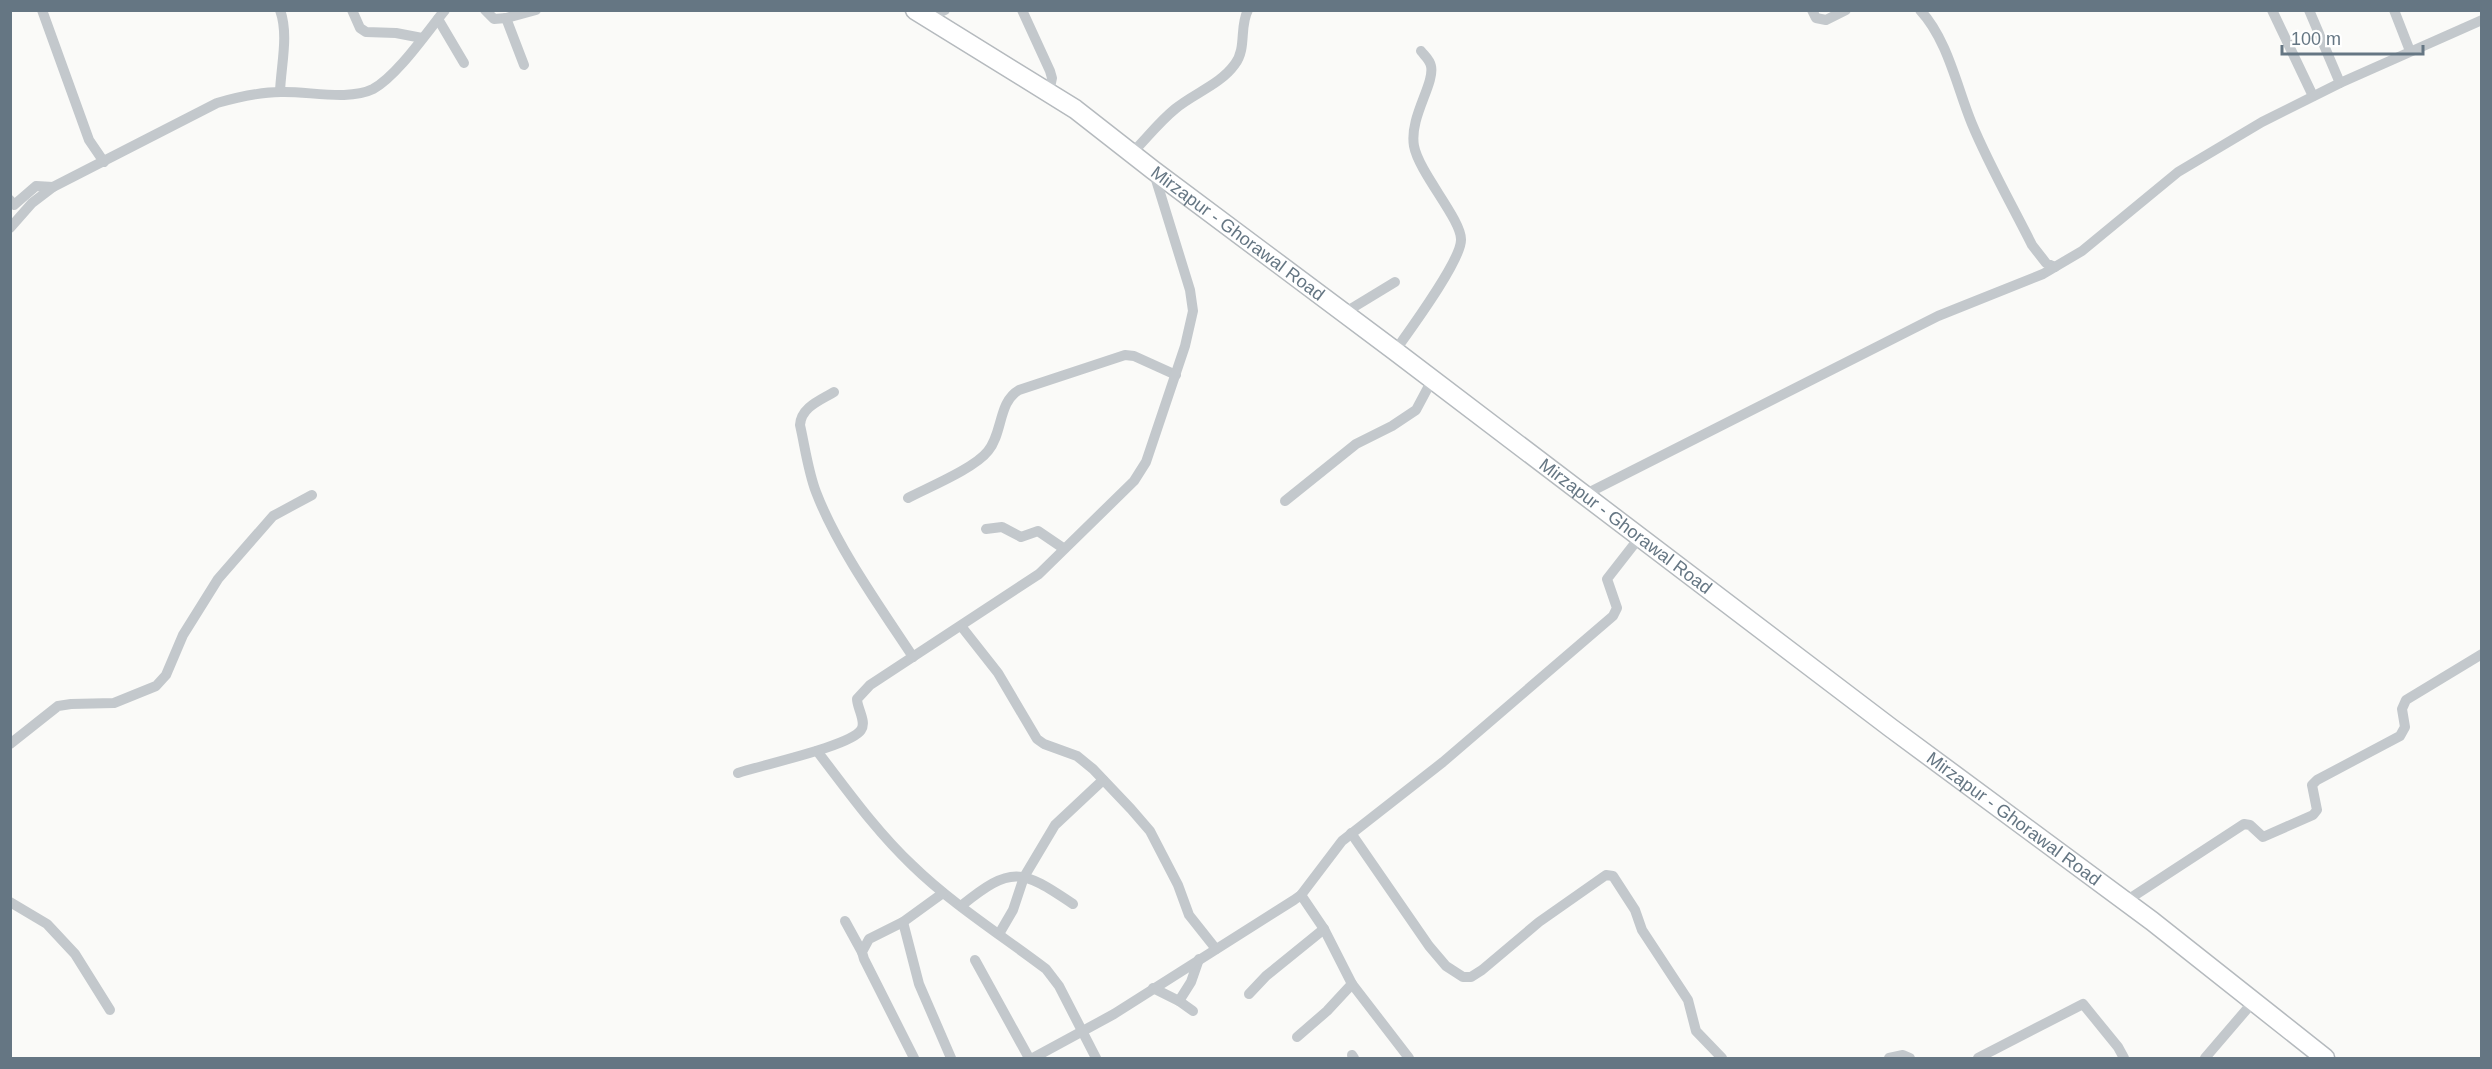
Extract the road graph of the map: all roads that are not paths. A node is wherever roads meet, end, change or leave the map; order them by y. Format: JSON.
{"nodes":[{"id":1,"x":42,"y":10,"type":"edge"},
{"id":2,"x":280,"y":10,"type":"edge"},
{"id":3,"x":352,"y":10,"type":"edge"},
{"id":4,"x":485,"y":10,"type":"edge"},
{"id":5,"x":536,"y":10,"type":"edge"},
{"id":6,"x":945,"y":10,"type":"edge"},
{"id":7,"x":1022,"y":10,"type":"edge"},
{"id":8,"x":1248,"y":10,"type":"edge"},
{"id":9,"x":1812,"y":10,"type":"edge"},
{"id":10,"x":1846,"y":10,"type":"edge"},
{"id":11,"x":1920,"y":10,"type":"edge"},
{"id":12,"x":2272,"y":10,"type":"edge"},
{"id":13,"x":2309,"y":10,"type":"edge"},
{"id":14,"x":2394,"y":10,"type":"edge"},
{"id":15,"x":921,"y":14,"type":"edge"},
{"id":16,"x":441,"y":15,"type":"edge"},
{"id":17,"x":506,"y":18,"type":"junction"},
{"id":18,"x":2481,"y":20,"type":"edge"},
{"id":19,"x":422,"y":38,"type":"junction"},
{"id":20,"x":1421,"y":51,"type":"dead end"},
{"id":21,"x":2410,"y":51,"type":"junction"},
{"id":22,"x":464,"y":63,"type":"dead end"},
{"id":23,"x":524,"y":65,"type":"dead end"},
{"id":24,"x":2340,"y":83,"type":"junction"},
{"id":25,"x":280,"y":92,"type":"junction"},
{"id":26,"x":1049,"y":92,"type":"junction"},
{"id":27,"x":2313,"y":96,"type":"junction"},
{"id":28,"x":1132,"y":153,"type":"junction"},
{"id":29,"x":104,"y":162,"type":"junction"},
{"id":30,"x":1153,"y":170,"type":"junction"},
{"id":31,"x":53,"y":187,"type":"junction"},
{"id":32,"x":10,"y":201,"type":"edge"},
{"id":33,"x":10,"y":228,"type":"edge"},
{"id":34,"x":2055,"y":267,"type":"junction"},
{"id":35,"x":1395,"y":282,"type":"dead end"},
{"id":36,"x":1344,"y":313,"type":"junction"},
{"id":37,"x":1395,"y":351,"type":"junction"},
{"id":38,"x":1176,"y":375,"type":"junction"},
{"id":39,"x":1432,"y":380,"type":"junction"},
{"id":40,"x":834,"y":392,"type":"dead end"},
{"id":41,"x":312,"y":495,"type":"dead end"},
{"id":42,"x":1584,"y":495,"type":"junction"},
{"id":43,"x":908,"y":498,"type":"dead end"},
{"id":44,"x":1285,"y":501,"type":"dead end"},
{"id":45,"x":986,"y":529,"type":"dead end"},
{"id":46,"x":1639,"y":538,"type":"junction"},
{"id":47,"x":1064,"y":548,"type":"junction"},
{"id":48,"x":961,"y":626,"type":"junction"},
{"id":49,"x":2481,"y":654,"type":"edge"},
{"id":50,"x":913,"y":657,"type":"junction"},
{"id":51,"x":10,"y":744,"type":"edge"},
{"id":52,"x":817,"y":752,"type":"junction"},
{"id":53,"x":738,"y":773,"type":"dead end"},
{"id":54,"x":1103,"y":780,"type":"junction"},
{"id":55,"x":1351,"y":833,"type":"junction"},
{"id":56,"x":1024,"y":877,"type":"junction"},
{"id":57,"x":944,"y":893,"type":"junction"},
{"id":58,"x":1301,"y":895,"type":"junction"},
{"id":59,"x":2126,"y":901,"type":"junction"},
{"id":60,"x":10,"y":902,"type":"edge"},
{"id":61,"x":1073,"y":904,"type":"dead end"},
{"id":62,"x":961,"y":906,"type":"junction"},
{"id":63,"x":845,"y":921,"type":"dead end"},
{"id":64,"x":903,"y":922,"type":"junction"},
{"id":65,"x":1324,"y":929,"type":"junction"},
{"id":66,"x":999,"y":934,"type":"junction"},
{"id":67,"x":1216,"y":949,"type":"junction"},
{"id":68,"x":862,"y":952,"type":"junction"},
{"id":69,"x":1199,"y":959,"type":"junction"},
{"id":70,"x":975,"y":960,"type":"dead end"},
{"id":71,"x":1352,"y":984,"type":"junction"},
{"id":72,"x":1153,"y":988,"type":"junction"},
{"id":73,"x":1249,"y":994,"type":"dead end"},
{"id":74,"x":1179,"y":1001,"type":"junction"},
{"id":75,"x":2253,"y":1002,"type":"junction"},
{"id":76,"x":110,"y":1010,"type":"dead end"},
{"id":77,"x":1193,"y":1011,"type":"dead end"},
{"id":78,"x":1083,"y":1031,"type":"junction"},
{"id":79,"x":1297,"y":1037,"type":"dead end"},
{"id":80,"x":2320,"y":1057,"type":"edge"},
{"id":81,"x":914,"y":1059,"type":"edge"},
{"id":82,"x":951,"y":1059,"type":"edge"},
{"id":83,"x":1031,"y":1059,"type":"edge"},
{"id":84,"x":1096,"y":1059,"type":"edge"},
{"id":85,"x":1409,"y":1059,"type":"edge"},
{"id":86,"x":1722,"y":1059,"type":"edge"},
{"id":87,"x":1889,"y":1059,"type":"edge"},
{"id":88,"x":1910,"y":1059,"type":"edge"},
{"id":89,"x":1978,"y":1059,"type":"edge"},
{"id":90,"x":2124,"y":1059,"type":"edge"},
{"id":91,"x":2205,"y":1059,"type":"edge"}],
"edges":[{"from":1,"to":29,"type":"street"},
{"from":2,"to":25,"type":"street"},
{"from":3,"to":19,"type":"street"},
{"from":4,"to":17,"type":"street"},
{"from":5,"to":17,"type":"street"},
{"from":6,"to":15,"type":"street"},
{"from":7,"to":26,"type":"street"},
{"from":8,"to":28,"type":"street"},
{"from":9,"to":10,"type":"street"},
{"from":11,"to":34,"type":"street"},
{"from":12,"to":27,"type":"street"},
{"from":13,"to":24,"type":"street"},
{"from":14,"to":21,"type":"street"},
{"from":15,"to":26,"type":"main road","name":"Mirzapur - Ghorawal Road"},
{"from":16,"to":19,"type":"street"},
{"from":16,"to":22,"type":"street"},
{"from":17,"to":23,"type":"street"},
{"from":18,"to":21,"type":"street"},
{"from":19,"to":25,"type":"street"},
{"from":20,"to":37,"type":"street"},
{"from":21,"to":24,"type":"street"},
{"from":24,"to":27,"type":"street"},
{"from":25,"to":29,"type":"street"},
{"from":26,"to":28,"type":"main road","name":"Mirzapur - Ghorawal Road"},
{"from":27,"to":34,"type":"street"},
{"from":28,"to":30,"type":"main road","name":"Mirzapur - Ghorawal Road"},
{"from":29,"to":31,"type":"street"},
{"from":30,"to":36,"type":"main road","name":"Mirzapur - Ghorawal Road"},
{"from":30,"to":38,"type":"street"},
{"from":31,"to":32,"type":"street"},
{"from":31,"to":33,"type":"street"},
{"from":34,"to":42,"type":"street"},
{"from":35,"to":36,"type":"street"},
{"from":36,"to":37,"type":"main road","name":"Mirzapur - Ghorawal Road"},
{"from":37,"to":39,"type":"main road","name":"Mirzapur - Ghorawal Road"},
{"from":38,"to":43,"type":"street"},
{"from":38,"to":47,"type":"street"},
{"from":39,"to":42,"type":"main road","name":"Mirzapur - Ghorawal Road"},
{"from":39,"to":44,"type":"street"},
{"from":40,"to":50,"type":"street"},
{"from":41,"to":51,"type":"street"},
{"from":42,"to":46,"type":"main road","name":"Mirzapur - Ghorawal Road"},
{"from":45,"to":47,"type":"street"},
{"from":46,"to":55,"type":"street"},
{"from":46,"to":59,"type":"main road","name":"Mirzapur - Ghorawal Road"},
{"from":47,"to":48,"type":"street"},
{"from":48,"to":50,"type":"street"},
{"from":48,"to":54,"type":"street"},
{"from":49,"to":59,"type":"street"},
{"from":50,"to":52,"type":"street"},
{"from":52,"to":53,"type":"street"},
{"from":52,"to":57,"type":"street"},
{"from":54,"to":56,"type":"street"},
{"from":54,"to":67,"type":"street"},
{"from":55,"to":58,"type":"street"},
{"from":55,"to":86,"type":"street"},
{"from":56,"to":61,"type":"street"},
{"from":56,"to":62,"type":"street"},
{"from":56,"to":66,"type":"street"},
{"from":57,"to":62,"type":"street"},
{"from":57,"to":64,"type":"street"},
{"from":58,"to":65,"type":"street"},
{"from":58,"to":67,"type":"street"},
{"from":59,"to":75,"type":"main road","name":"Mirzapur - Ghorawal Road"},
{"from":60,"to":76,"type":"street"},
{"from":62,"to":66,"type":"street"},
{"from":63,"to":68,"type":"street"},
{"from":64,"to":68,"type":"street"},
{"from":64,"to":82,"type":"street"},
{"from":65,"to":71,"type":"street"},
{"from":65,"to":73,"type":"street"},
{"from":66,"to":78,"type":"street"},
{"from":67,"to":69,"type":"street"},
{"from":68,"to":81,"type":"street"},
{"from":69,"to":72,"type":"street"},
{"from":69,"to":74,"type":"street"},
{"from":70,"to":83,"type":"street"},
{"from":71,"to":79,"type":"street"},
{"from":71,"to":85,"type":"street"},
{"from":72,"to":74,"type":"street"},
{"from":72,"to":78,"type":"street"},
{"from":74,"to":77,"type":"street"},
{"from":75,"to":80,"type":"main road","name":"Mirzapur - Ghorawal Road"},
{"from":75,"to":91,"type":"street"},
{"from":78,"to":83,"type":"street"},
{"from":78,"to":84,"type":"street"},
{"from":87,"to":88,"type":"street"},
{"from":89,"to":90,"type":"street"}]}
